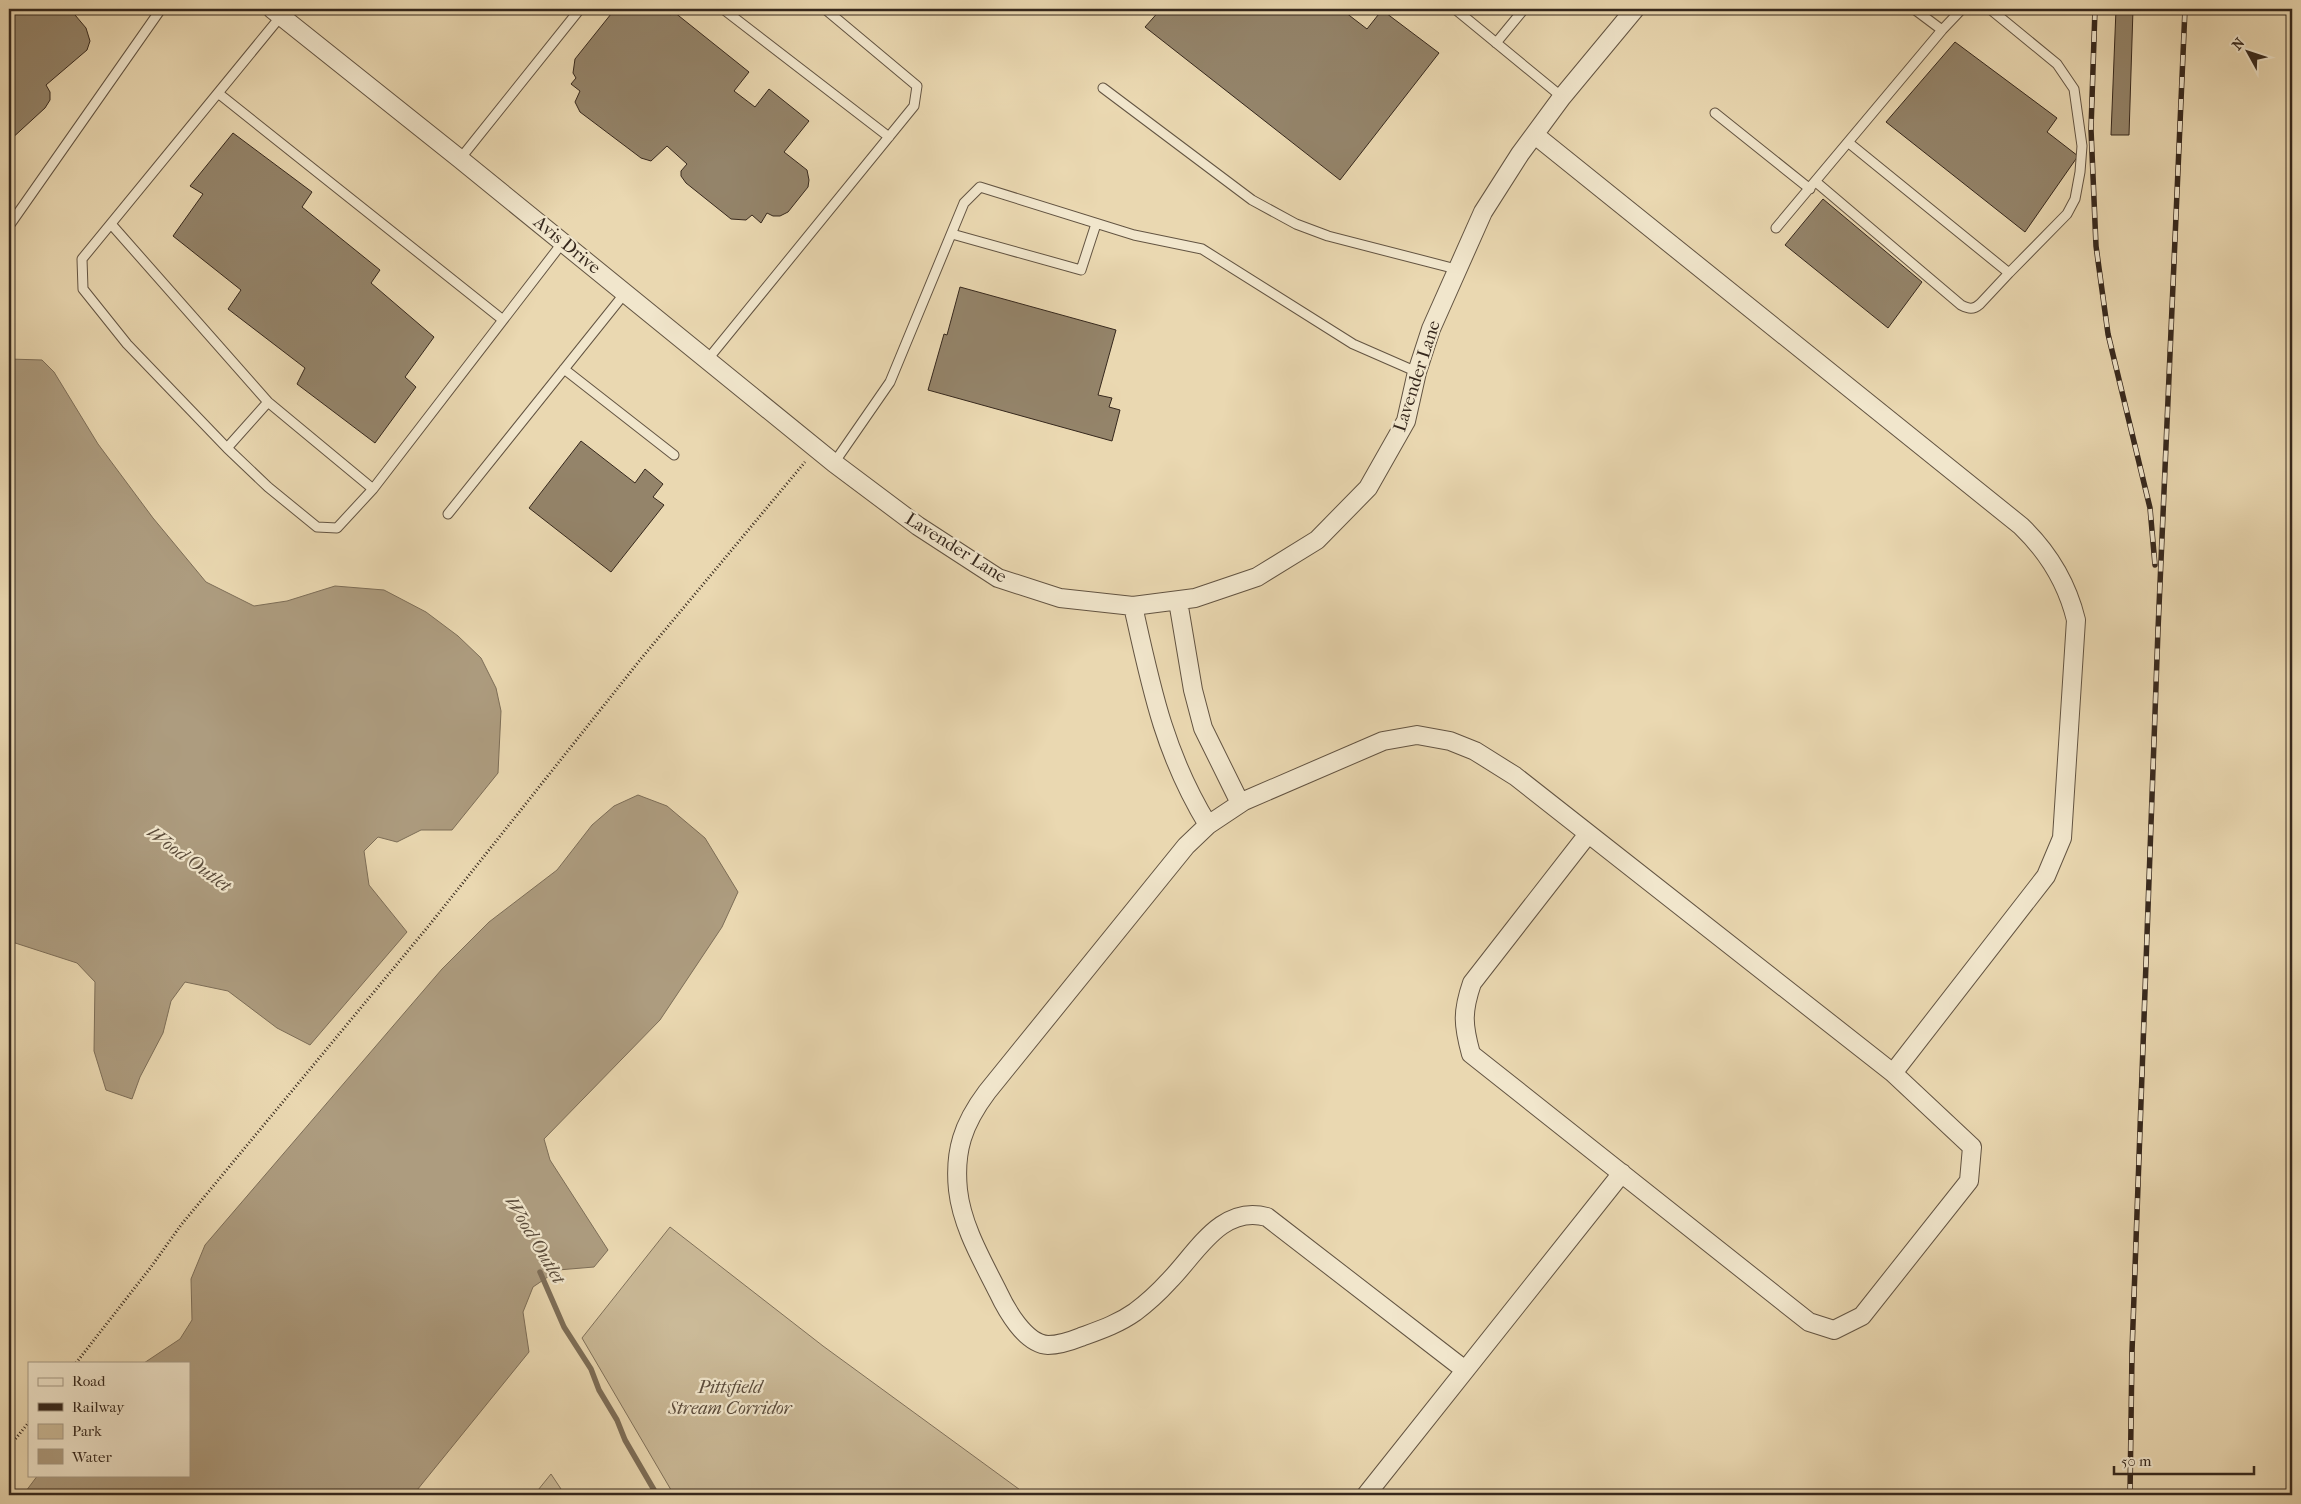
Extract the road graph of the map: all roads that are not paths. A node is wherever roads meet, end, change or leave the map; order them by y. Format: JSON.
{"nodes":[{"id":1,"x":161,"y":9,"type":"edge"},
{"id":2,"x":580,"y":9,"type":"edge"},
{"id":3,"x":723,"y":9,"type":"edge"},
{"id":4,"x":825,"y":9,"type":"edge"},
{"id":5,"x":1455,"y":9,"type":"edge"},
{"id":6,"x":1524,"y":9,"type":"edge"},
{"id":7,"x":1634,"y":9,"type":"edge"},
{"id":8,"x":1914,"y":9,"type":"edge"},
{"id":9,"x":1962,"y":9,"type":"edge"},
{"id":10,"x":1990,"y":9,"type":"edge"},
{"id":11,"x":276,"y":12,"type":"edge"},
{"id":12,"x":1942,"y":30,"type":"junction"},
{"id":13,"x":1496,"y":42,"type":"junction"},
{"id":14,"x":1103,"y":88,"type":"dead end"},
{"id":15,"x":218,"y":93,"type":"junction"},
{"id":16,"x":1562,"y":98,"type":"junction"},
{"id":17,"x":1715,"y":113,"type":"dead end"},
{"id":18,"x":1535,"y":135,"type":"junction"},
{"id":19,"x":889,"y":137,"type":"junction"},
{"id":20,"x":1849,"y":143,"type":"junction"},
{"id":21,"x":460,"y":159,"type":"junction"},
{"id":22,"x":1813,"y":186,"type":"junction"},
{"id":23,"x":111,"y":224,"type":"junction"},
{"id":24,"x":1096,"y":224,"type":"junction"},
{"id":25,"x":9,"y":226,"type":"edge"},
{"id":26,"x":1776,"y":228,"type":"dead end"},
{"id":27,"x":952,"y":234,"type":"junction"},
{"id":28,"x":563,"y":242,"type":"junction"},
{"id":29,"x":1456,"y":268,"type":"junction"},
{"id":30,"x":2009,"y":273,"type":"junction"},
{"id":31,"x":625,"y":292,"type":"junction"},
{"id":32,"x":503,"y":320,"type":"junction"},
{"id":33,"x":708,"y":359,"type":"junction"},
{"id":34,"x":564,"y":369,"type":"junction"},
{"id":35,"x":1417,"y":372,"type":"junction"},
{"id":36,"x":268,"y":402,"type":"junction"},
{"id":37,"x":227,"y":448,"type":"junction"},
{"id":38,"x":674,"y":455,"type":"dead end"},
{"id":39,"x":834,"y":463,"type":"junction"},
{"id":40,"x":861,"y":482,"type":"joint"},
{"id":41,"x":373,"y":489,"type":"junction"},
{"id":42,"x":448,"y":514,"type":"dead end"},
{"id":43,"x":1178,"y":600,"type":"junction"},
{"id":44,"x":1133,"y":606,"type":"junction"},
{"id":45,"x":1240,"y":803,"type":"junction"},
{"id":46,"x":1208,"y":825,"type":"junction"},
{"id":47,"x":1588,"y":834,"type":"junction"},
{"id":48,"x":1893,"y":1073,"type":"junction"},
{"id":49,"x":1622,"y":1173,"type":"junction"},
{"id":50,"x":1465,"y":1370,"type":"junction"},
{"id":51,"x":1366,"y":1495,"type":"edge"}],
"edges":[{"from":1,"to":25,"type":"lane"},
{"from":2,"to":21,"type":"lane"},
{"from":3,"to":19,"type":"lane"},
{"from":4,"to":19,"type":"lane"},
{"from":5,"to":13,"type":"lane"},
{"from":6,"to":13,"type":"lane"},
{"from":7,"to":16,"type":"street","name":"Lavender Lane"},
{"from":8,"to":12,"type":"lane"},
{"from":9,"to":12,"type":"lane"},
{"from":10,"to":30,"type":"lane"},
{"from":11,"to":15,"type":"lane"},
{"from":11,"to":21,"type":"street","name":"Avis Drive"},
{"from":12,"to":20,"type":"lane"},
{"from":13,"to":16,"type":"lane"},
{"from":14,"to":29,"type":"lane"},
{"from":15,"to":23,"type":"lane"},
{"from":15,"to":32,"type":"lane"},
{"from":16,"to":18,"type":"street","name":"Lavender Lane"},
{"from":17,"to":22,"type":"lane"},
{"from":18,"to":29,"type":"street","name":"Lavender Lane"},
{"from":18,"to":48,"type":"street"},
{"from":19,"to":33,"type":"lane"},
{"from":20,"to":22,"type":"lane"},
{"from":20,"to":30,"type":"lane"},
{"from":21,"to":28,"type":"street","name":"Avis Drive"},
{"from":22,"to":26,"type":"lane"},
{"from":22,"to":30,"type":"lane"},
{"from":23,"to":36,"type":"lane"},
{"from":23,"to":37,"type":"lane"},
{"from":24,"to":27,"type":"lane"},
{"from":24,"to":27,"type":"lane"},
{"from":24,"to":35,"type":"lane"},
{"from":27,"to":39,"type":"lane"},
{"from":28,"to":31,"type":"street","name":"Avis Drive"},
{"from":28,"to":32,"type":"lane"},
{"from":29,"to":35,"type":"street","name":"Lavender Lane"},
{"from":31,"to":33,"type":"street","name":"Avis Drive"},
{"from":31,"to":34,"type":"lane"},
{"from":32,"to":41,"type":"lane"},
{"from":33,"to":39,"type":"street","name":"Avis Drive"},
{"from":34,"to":38,"type":"lane"},
{"from":34,"to":42,"type":"lane"},
{"from":35,"to":43,"type":"street","name":"Lavender Lane"},
{"from":36,"to":37,"type":"lane"},
{"from":36,"to":41,"type":"lane"},
{"from":37,"to":41,"type":"lane"},
{"from":39,"to":40,"type":"street","name":"Avis Drive"},
{"from":40,"to":44,"type":"street","name":"Lavender Lane"},
{"from":43,"to":44,"type":"street","name":"Lavender Lane"},
{"from":43,"to":45,"type":"street"},
{"from":44,"to":46,"type":"street"},
{"from":45,"to":46,"type":"street"},
{"from":45,"to":47,"type":"street"},
{"from":46,"to":50,"type":"street"},
{"from":47,"to":48,"type":"street"},
{"from":47,"to":49,"type":"street"},
{"from":48,"to":49,"type":"street"},
{"from":49,"to":50,"type":"street"},
{"from":50,"to":51,"type":"street"}]}
